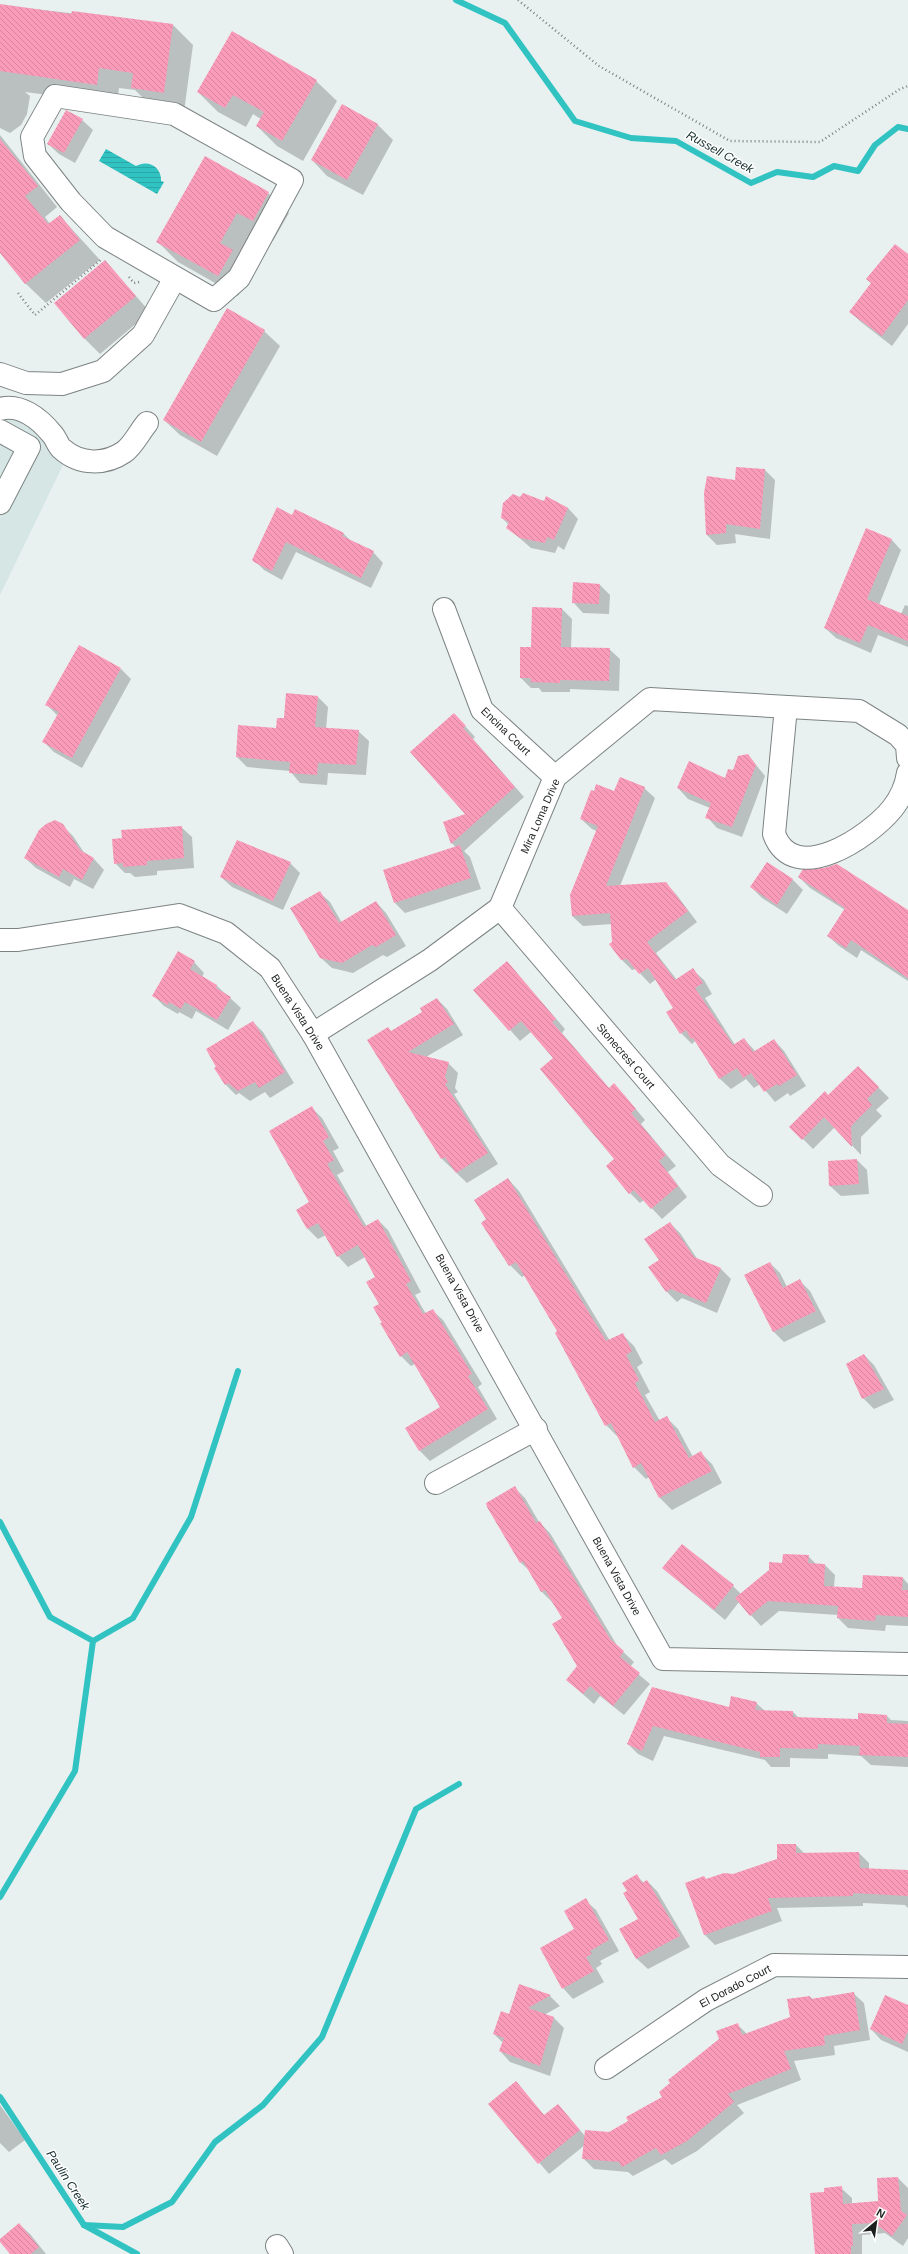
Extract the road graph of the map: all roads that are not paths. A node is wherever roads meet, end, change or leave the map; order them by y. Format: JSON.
{"nodes":[{"id":1,"x":176,"y":278,"type":"junction"},
{"id":2,"x":0,"y":374,"type":"edge"},
{"id":3,"x":0,"y":409,"type":"edge"},
{"id":4,"x":147,"y":423,"type":"dead end"},
{"id":5,"x":0,"y":431,"type":"edge"},
{"id":6,"x":0,"y":504,"type":"edge"},
{"id":7,"x":444,"y":609,"type":"dead end"},
{"id":8,"x":786,"y":707,"type":"junction"},
{"id":9,"x":908,"y":758,"type":"edge"},
{"id":10,"x":908,"y":773,"type":"edge"},
{"id":11,"x":555,"y":777,"type":"junction"},
{"id":12,"x":500,"y":908,"type":"junction"},
{"id":13,"x":0,"y":940,"type":"edge"},
{"id":14,"x":313,"y":1034,"type":"junction"},
{"id":15,"x":761,"y":1195,"type":"dead end"},
{"id":16,"x":536,"y":1429,"type":"junction"},
{"id":17,"x":436,"y":1483,"type":"dead end"},
{"id":18,"x":908,"y":1664,"type":"edge"},
{"id":19,"x":908,"y":1967,"type":"edge"},
{"id":20,"x":606,"y":2068,"type":"dead end"}],
"edges":[{"from":1,"to":1,"type":"street"},
{"from":1,"to":2,"type":"street"},
{"from":3,"to":4,"type":"street"},
{"from":5,"to":6,"type":"street"},
{"from":7,"to":11,"type":"street","name":"Encina Court"},
{"from":8,"to":9,"type":"street","name":"Mira Loma Drive"},
{"from":8,"to":10,"type":"street"},
{"from":8,"to":11,"type":"street","name":"Mira Loma Drive"},
{"from":11,"to":12,"type":"street","name":"Mira Loma Drive"},
{"from":12,"to":14,"type":"street"},
{"from":12,"to":15,"type":"street","name":"Stonecrest Court"},
{"from":13,"to":14,"type":"street","name":"Buena Vista Drive"},
{"from":14,"to":16,"type":"street","name":"Buena Vista Drive"},
{"from":16,"to":17,"type":"street"},
{"from":16,"to":18,"type":"street","name":"Buena Vista Drive"},
{"from":19,"to":20,"type":"street","name":"El Dorado Court"}]}
